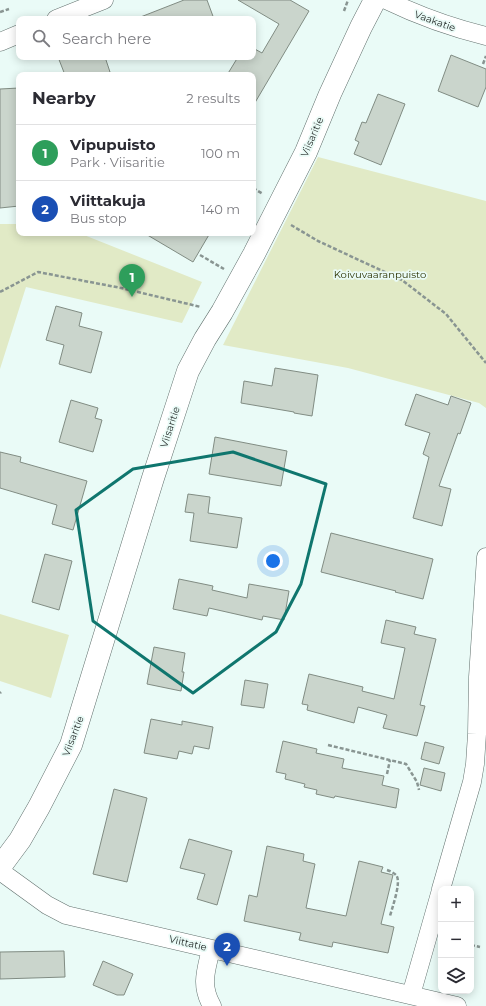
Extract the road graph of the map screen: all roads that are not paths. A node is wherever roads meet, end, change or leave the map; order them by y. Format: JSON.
{"nodes":[{"id":1,"x":104,"y":0,"type":"edge"},
{"id":2,"x":375,"y":0,"type":"edge"},
{"id":3,"x":386,"y":0,"type":"edge"},
{"id":4,"x":64,"y":16,"type":"edge"},
{"id":5,"x":16,"y":35,"type":"edge"},
{"id":6,"x":486,"y":36,"type":"edge"},
{"id":7,"x":0,"y":42,"type":"edge"},
{"id":8,"x":486,"y":557,"type":"edge"},
{"id":9,"x":0,"y":867,"type":"edge"},
{"id":10,"x":0,"y":871,"type":"edge"},
{"id":11,"x":442,"y":886,"type":"edge"},
{"id":12,"x":438,"y":900,"type":"edge"},
{"id":13,"x":211,"y":949,"type":"junction"},
{"id":14,"x":411,"y":995,"type":"junction"},
{"id":15,"x":212,"y":1006,"type":"edge"},
{"id":16,"x":457,"y":1006,"type":"edge"}],
"edges":[{"from":1,"to":4,"type":"street"},
{"from":2,"to":9,"type":"street","name":"Viisaritie"},
{"from":3,"to":6,"type":"street","name":"Vaakatie"},
{"from":5,"to":7,"type":"street"},
{"from":8,"to":11,"type":"street"},
{"from":10,"to":13,"type":"street","name":"Viittatie"},
{"from":12,"to":14,"type":"street"},
{"from":13,"to":14,"type":"street","name":"Viittatie"},
{"from":13,"to":15,"type":"street"},
{"from":14,"to":16,"type":"street","name":"Viittatie"}]}
